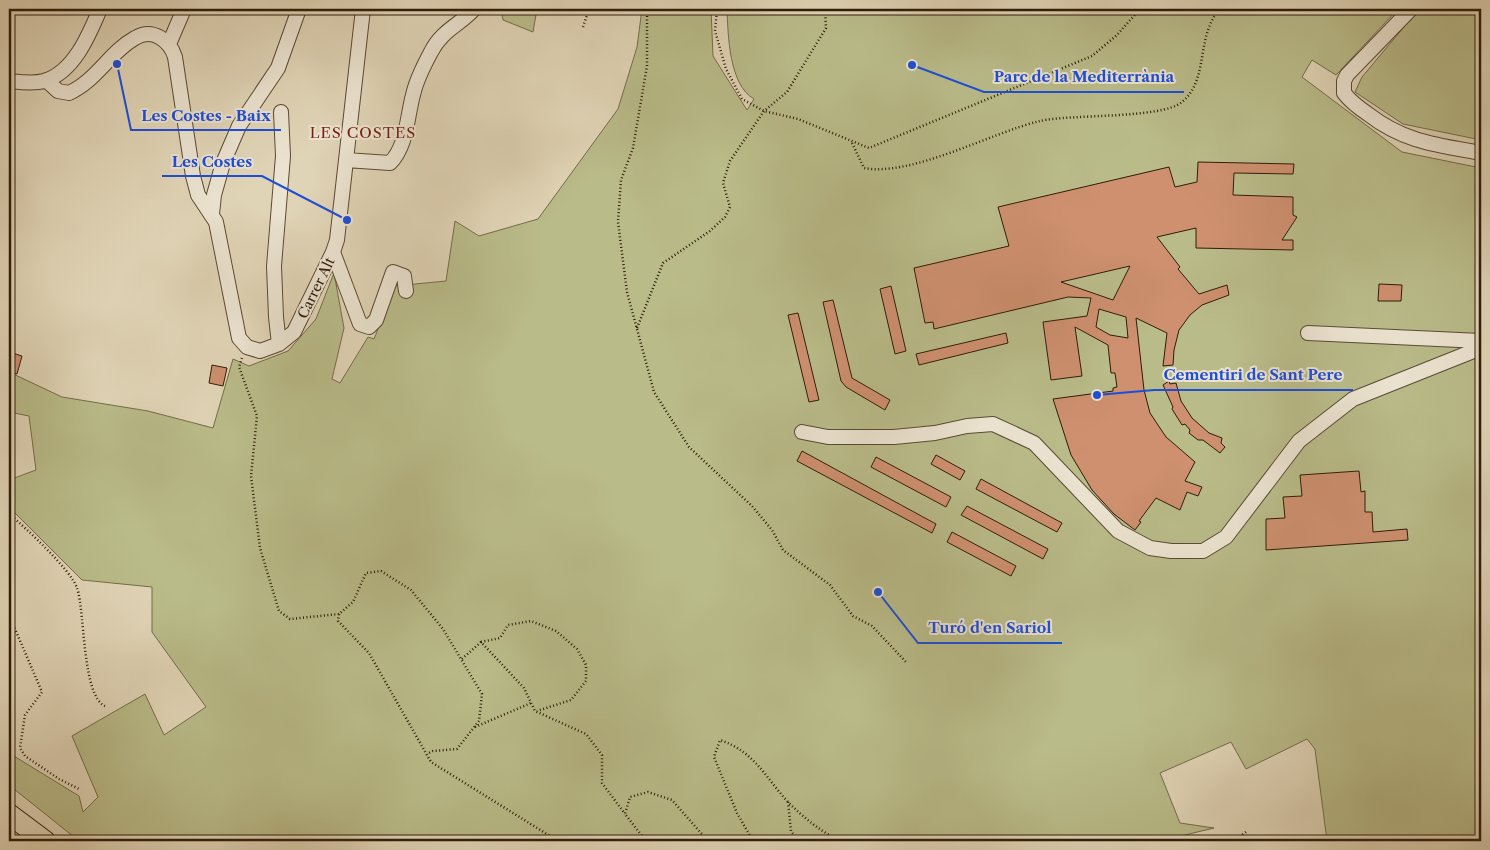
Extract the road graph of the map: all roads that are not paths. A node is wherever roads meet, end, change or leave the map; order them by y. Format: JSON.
{"nodes":[{"id":1,"x":100,"y":9,"type":"edge"},
{"id":2,"x":184,"y":9,"type":"edge"},
{"id":3,"x":300,"y":9,"type":"edge"},
{"id":4,"x":363,"y":9,"type":"edge"},
{"id":5,"x":474,"y":9,"type":"edge"},
{"id":6,"x":1411,"y":9,"type":"edge"},
{"id":7,"x":169,"y":44,"type":"junction"},
{"id":8,"x":46,"y":80,"type":"junction"},
{"id":9,"x":9,"y":81,"type":"edge"},
{"id":10,"x":281,"y":112,"type":"dead end"},
{"id":11,"x":1481,"y":153,"type":"edge"},
{"id":12,"x":346,"y":160,"type":"junction"},
{"id":13,"x":193,"y":176,"type":"junction"},
{"id":14,"x":217,"y":179,"type":"junction"},
{"id":15,"x":212,"y":214,"type":"junction"},
{"id":16,"x":333,"y":252,"type":"junction"},
{"id":17,"x":406,"y":291,"type":"dead end"},
{"id":18,"x":1308,"y":333,"type":"dead end"},
{"id":19,"x":1481,"y":341,"type":"edge"},
{"id":20,"x":279,"y":344,"type":"junction"},
{"id":21,"x":1481,"y":348,"type":"edge"},
{"id":22,"x":802,"y":432,"type":"dead end"},
{"id":23,"x":9,"y":814,"type":"edge"},
{"id":24,"x":45,"y":841,"type":"edge"}],
"edges":[{"from":1,"to":8,"type":"street"},
{"from":2,"to":7,"type":"street"},
{"from":3,"to":14,"type":"street"},
{"from":4,"to":12,"type":"street","name":"Carrer Alt"},
{"from":5,"to":12,"type":"street"},
{"from":6,"to":11,"type":"street"},
{"from":7,"to":8,"type":"street"},
{"from":7,"to":13,"type":"street"},
{"from":8,"to":9,"type":"street"},
{"from":10,"to":20,"type":"street"},
{"from":12,"to":16,"type":"street","name":"Carrer Alt"},
{"from":13,"to":14,"type":"street"},
{"from":13,"to":15,"type":"street"},
{"from":14,"to":15,"type":"street"},
{"from":15,"to":20,"type":"street"},
{"from":16,"to":17,"type":"street"},
{"from":16,"to":20,"type":"street","name":"Carrer Alt"},
{"from":18,"to":19,"type":"street"},
{"from":21,"to":22,"type":"street"},
{"from":23,"to":24,"type":"highway"}]}
